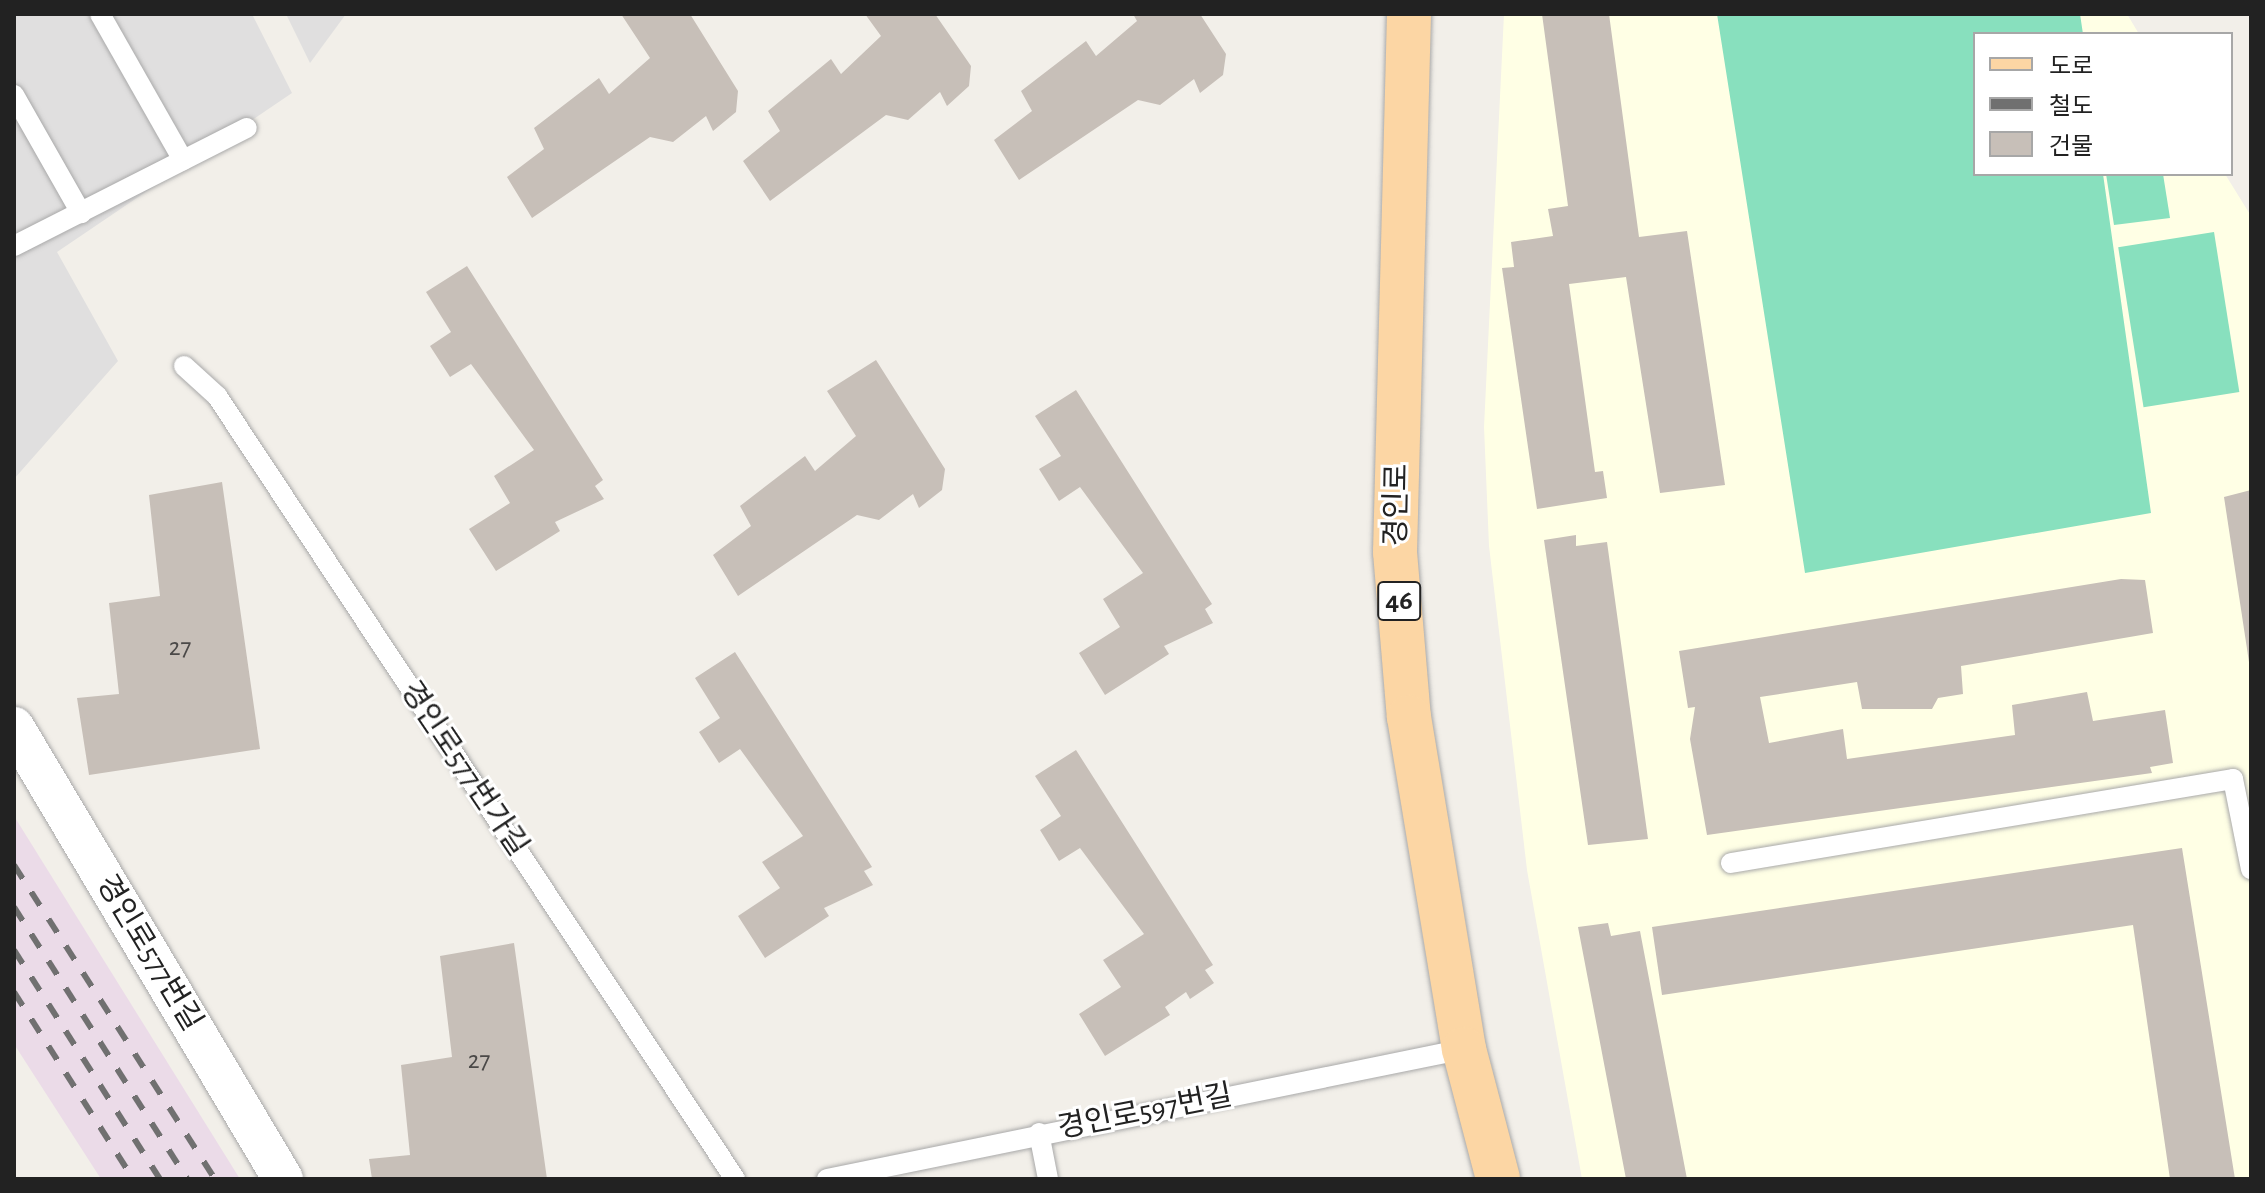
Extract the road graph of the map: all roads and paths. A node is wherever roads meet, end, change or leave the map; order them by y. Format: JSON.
{"nodes":[{"id":1,"x":100,"y":14,"type":"edge"},
{"id":2,"x":1409,"y":14,"type":"edge"},
{"id":3,"x":14,"y":95,"type":"edge"},
{"id":4,"x":247,"y":128,"type":"dead end"},
{"id":5,"x":183,"y":160,"type":"junction"},
{"id":6,"x":81,"y":213,"type":"junction"},
{"id":7,"x":14,"y":246,"type":"edge"},
{"id":8,"x":184,"y":366,"type":"dead end"},
{"id":9,"x":14,"y":727,"type":"edge"},
{"id":10,"x":1731,"y":863,"type":"dead end"},
{"id":11,"x":2251,"y":869,"type":"edge"},
{"id":12,"x":1464,"y":1049,"type":"junction"},
{"id":13,"x":1039,"y":1133,"type":"junction"},
{"id":14,"x":283,"y":1179,"type":"edge"},
{"id":15,"x":735,"y":1179,"type":"edge"},
{"id":16,"x":827,"y":1179,"type":"edge"},
{"id":17,"x":1048,"y":1179,"type":"edge"},
{"id":18,"x":1498,"y":1179,"type":"edge"}],
"edges":[{"from":1,"to":5,"type":"lane"},
{"from":2,"to":12,"type":"main road","name":"경인로","number":"46"},
{"from":3,"to":6,"type":"lane"},
{"from":4,"to":5,"type":"lane"},
{"from":5,"to":6,"type":"lane"},
{"from":6,"to":7,"type":"lane"},
{"from":8,"to":15,"type":"lane","name":"경인로577번가길"},
{"from":9,"to":14,"type":"street","name":"경인로577번길"},
{"from":10,"to":11,"type":"lane"},
{"from":12,"to":13,"type":"lane","name":"경인로597번길"},
{"from":12,"to":18,"type":"main road","name":"경인로","number":"46"},
{"from":13,"to":16,"type":"lane","name":"경인로597번길"},
{"from":13,"to":17,"type":"lane"}]}
